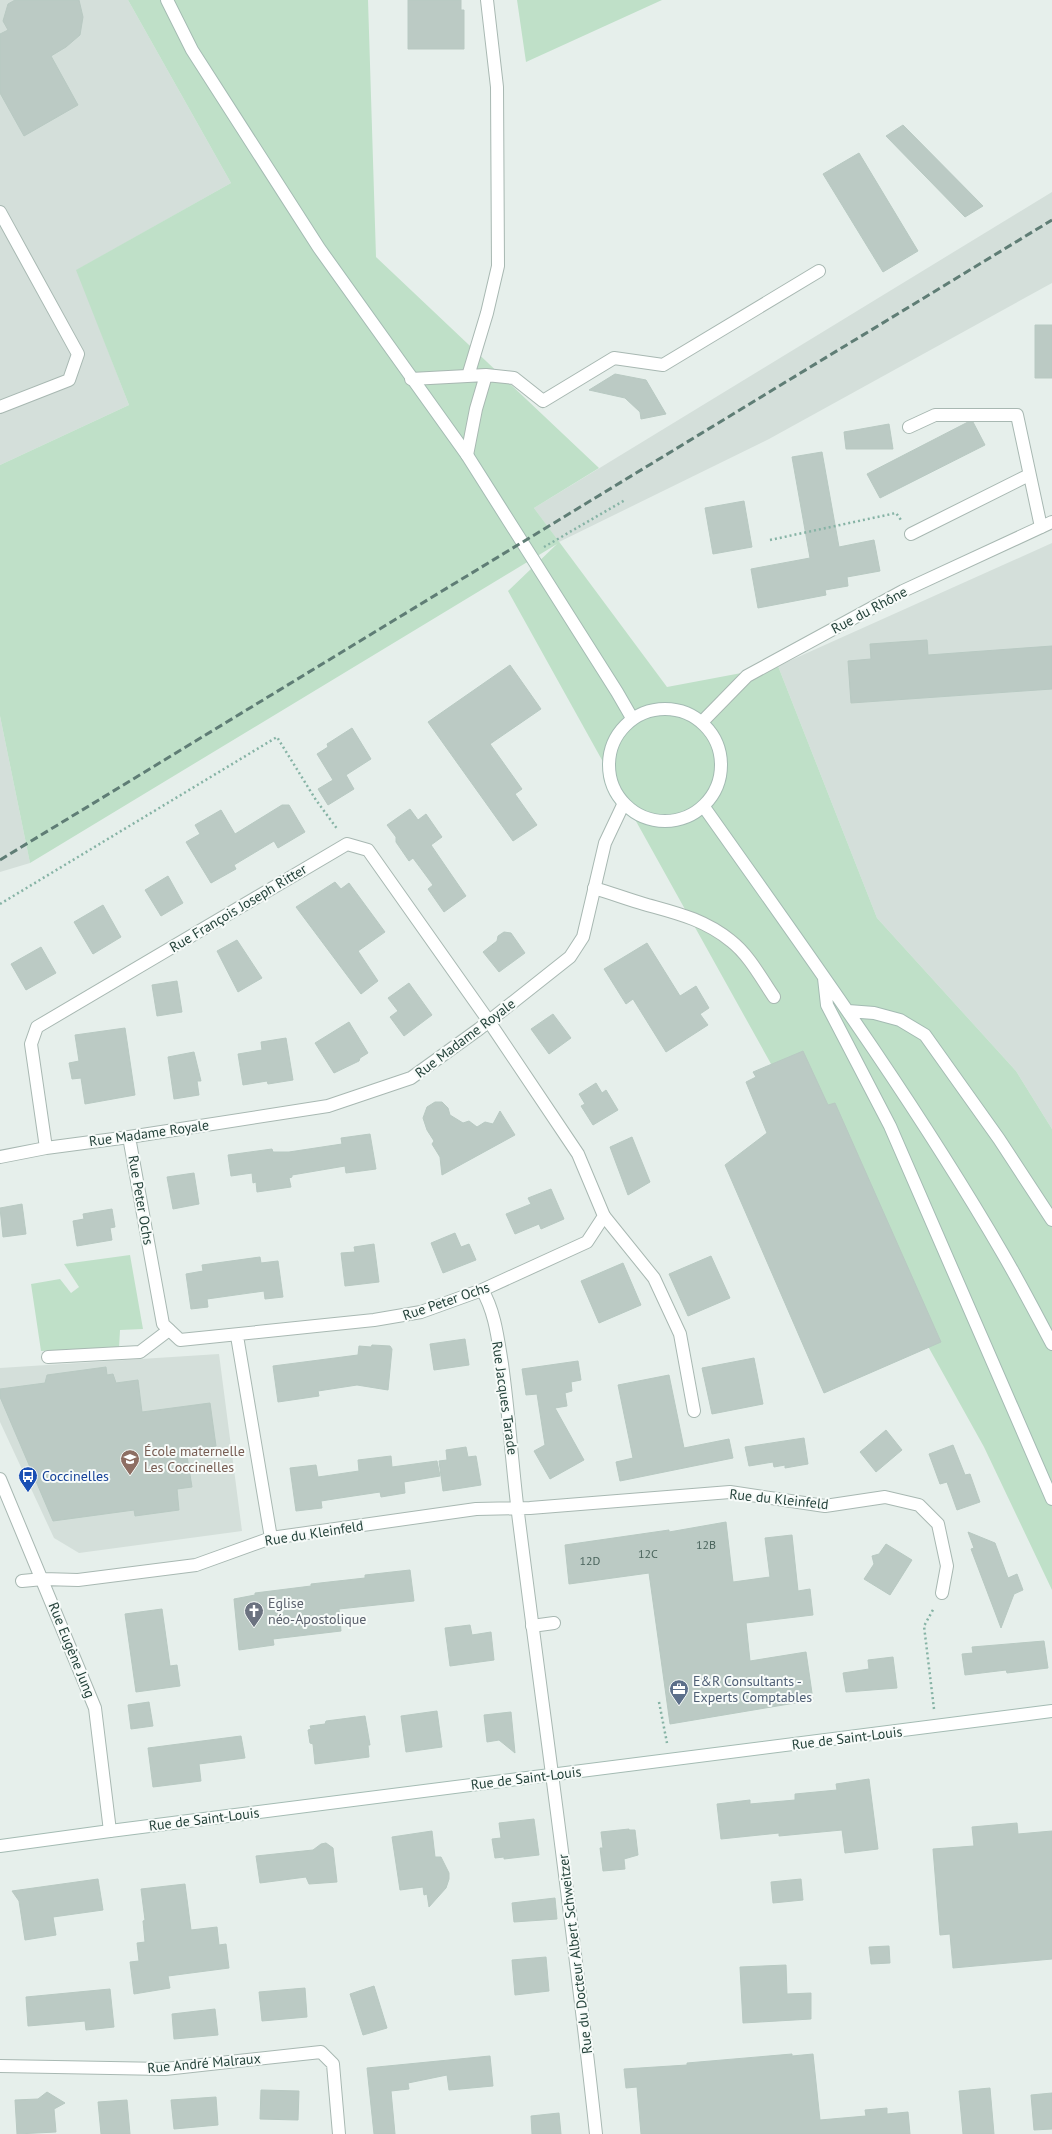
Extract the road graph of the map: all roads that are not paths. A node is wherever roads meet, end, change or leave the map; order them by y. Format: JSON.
{"nodes":[{"id":1,"x":167,"y":0,"type":"edge"},
{"id":2,"x":487,"y":0,"type":"edge"},
{"id":3,"x":0,"y":212,"type":"edge"},
{"id":4,"x":819,"y":271,"type":"dead end"},
{"id":5,"x":486,"y":375,"type":"junction"},
{"id":6,"x":468,"y":376,"type":"junction"},
{"id":7,"x":411,"y":379,"type":"junction"},
{"id":8,"x":0,"y":407,"type":"edge"},
{"id":9,"x":909,"y":427,"type":"dead end"},
{"id":10,"x":467,"y":455,"type":"junction"},
{"id":11,"x":1029,"y":474,"type":"junction"},
{"id":12,"x":1052,"y":522,"type":"edge"},
{"id":13,"x":1041,"y":527,"type":"junction"},
{"id":14,"x":911,"y":534,"type":"road end"},
{"id":15,"x":632,"y":718,"type":"junction"},
{"id":16,"x":702,"y":722,"type":"junction"},
{"id":17,"x":623,"y":805,"type":"junction"},
{"id":18,"x":704,"y":807,"type":"junction"},
{"id":19,"x":594,"y":888,"type":"junction"},
{"id":20,"x":824,"y":976,"type":"junction"},
{"id":21,"x":774,"y":997,"type":"dead end"},
{"id":22,"x":848,"y":1011,"type":"junction"},
{"id":23,"x":488,"y":1020,"type":"junction"},
{"id":24,"x":129,"y":1137,"type":"junction"},
{"id":25,"x":46,"y":1148,"type":"junction"},
{"id":26,"x":0,"y":1157,"type":"edge"},
{"id":27,"x":604,"y":1216,"type":"junction"},
{"id":28,"x":1052,"y":1220,"type":"edge"},
{"id":29,"x":482,"y":1290,"type":"junction"},
{"id":30,"x":169,"y":1330,"type":"junction"},
{"id":31,"x":237,"y":1336,"type":"junction"},
{"id":32,"x":1052,"y":1344,"type":"edge"},
{"id":33,"x":48,"y":1357,"type":"dead end"},
{"id":34,"x":694,"y":1411,"type":"dead end"},
{"id":35,"x":0,"y":1479,"type":"edge"},
{"id":36,"x":1052,"y":1499,"type":"edge"},
{"id":37,"x":517,"y":1508,"type":"junction"},
{"id":38,"x":270,"y":1538,"type":"junction"},
{"id":39,"x":43,"y":1579,"type":"junction"},
{"id":40,"x":22,"y":1581,"type":"dead end"},
{"id":41,"x":942,"y":1593,"type":"road end"},
{"id":42,"x":554,"y":1623,"type":"dead end"},
{"id":43,"x":532,"y":1626,"type":"junction"},
{"id":44,"x":1052,"y":1712,"type":"edge"},
{"id":45,"x":553,"y":1774,"type":"junction"},
{"id":46,"x":110,"y":1831,"type":"junction"},
{"id":47,"x":0,"y":1846,"type":"edge"},
{"id":48,"x":0,"y":2066,"type":"edge"},
{"id":49,"x":339,"y":2134,"type":"edge"},
{"id":50,"x":596,"y":2134,"type":"edge"}],
"edges":[{"from":1,"to":7,"type":"street"},
{"from":2,"to":6,"type":"street"},
{"from":3,"to":8,"type":"street"},
{"from":4,"to":5,"type":"street"},
{"from":5,"to":6,"type":"street"},
{"from":5,"to":10,"type":"street"},
{"from":6,"to":7,"type":"street"},
{"from":7,"to":10,"type":"street"},
{"from":9,"to":11,"type":"street"},
{"from":10,"to":15,"type":"street"},
{"from":11,"to":13,"type":"street"},
{"from":11,"to":14,"type":"street"},
{"from":12,"to":13,"type":"street","name":"Rue du Rhône"},
{"from":13,"to":16,"type":"street","name":"Rue du Rhône"},
{"from":15,"to":16,"type":"street"},
{"from":15,"to":17,"type":"street"},
{"from":16,"to":18,"type":"street"},
{"from":17,"to":18,"type":"street"},
{"from":17,"to":19,"type":"street","name":"Rue Madame Royale"},
{"from":18,"to":20,"type":"street"},
{"from":19,"to":21,"type":"street"},
{"from":19,"to":23,"type":"street","name":"Rue Madame Royale"},
{"from":20,"to":22,"type":"street"},
{"from":20,"to":36,"type":"street"},
{"from":22,"to":28,"type":"street"},
{"from":22,"to":32,"type":"street"},
{"from":23,"to":24,"type":"street","name":"Rue Madame Royale"},
{"from":23,"to":25,"type":"street","name":"Rue François Joseph Ritter"},
{"from":23,"to":27,"type":"street"},
{"from":24,"to":25,"type":"street","name":"Rue Madame Royale"},
{"from":24,"to":30,"type":"street","name":"Rue Peter Ochs"},
{"from":25,"to":26,"type":"street","name":"Rue Madame Royale"},
{"from":27,"to":29,"type":"street","name":"Rue Peter Ochs"},
{"from":27,"to":34,"type":"street"},
{"from":29,"to":31,"type":"street","name":"Rue Peter Ochs"},
{"from":29,"to":37,"type":"street","name":"Rue Jacques Tarade"},
{"from":30,"to":31,"type":"street","name":"Rue Peter Ochs"},
{"from":30,"to":33,"type":"street"},
{"from":31,"to":38,"type":"street"},
{"from":35,"to":39,"type":"street","name":"Rue Eugène Jung"},
{"from":37,"to":38,"type":"street","name":"Rue du Kleinfeld"},
{"from":37,"to":41,"type":"street","name":"Rue du Kleinfeld"},
{"from":37,"to":43,"type":"street"},
{"from":38,"to":39,"type":"street","name":"Rue du Kleinfeld"},
{"from":39,"to":40,"type":"street","name":"Rue du Kleinfeld"},
{"from":39,"to":46,"type":"street","name":"Rue Eugène Jung"},
{"from":42,"to":43,"type":"street"},
{"from":43,"to":45,"type":"street"},
{"from":44,"to":45,"type":"street","name":"Rue de Saint-Louis"},
{"from":45,"to":46,"type":"street","name":"Rue de Saint-Louis"},
{"from":45,"to":50,"type":"street","name":"Rue du Docteur Albert Schweitzer"},
{"from":46,"to":47,"type":"street","name":"Rue de Saint-Louis"},
{"from":48,"to":49,"type":"street","name":"Rue André Malraux"}]}
